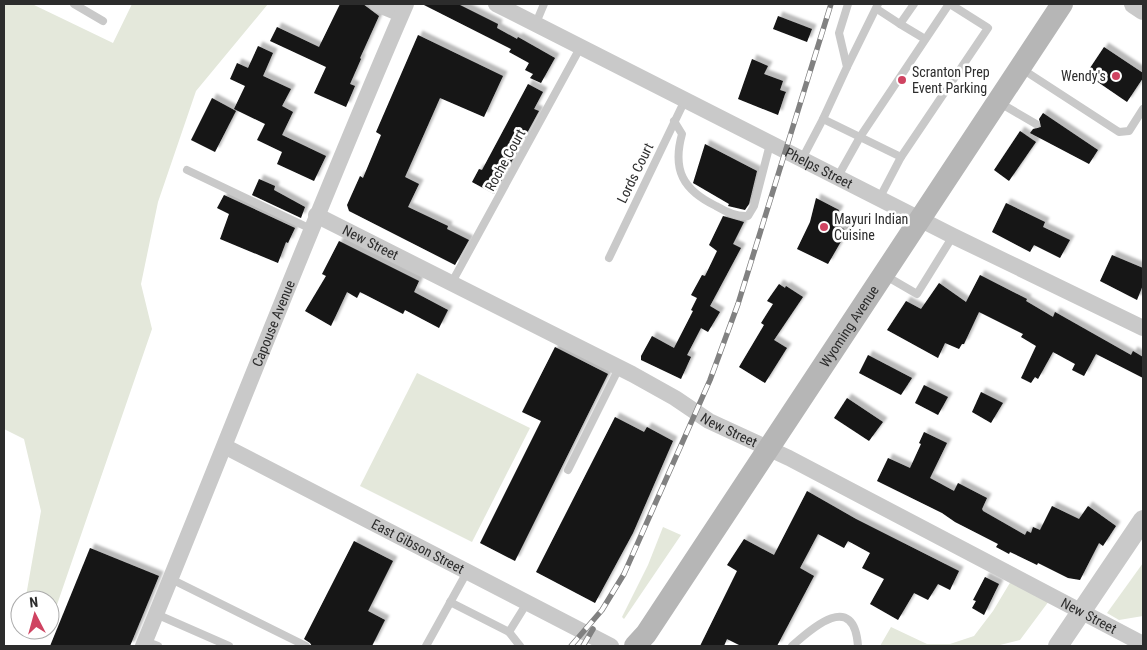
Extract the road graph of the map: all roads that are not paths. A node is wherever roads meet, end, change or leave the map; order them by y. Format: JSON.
{"nodes":[{"id":1,"x":74,"y":4,"type":"edge"},
{"id":2,"x":377,"y":4,"type":"edge"},
{"id":3,"x":496,"y":4,"type":"edge"},
{"id":4,"x":544,"y":4,"type":"edge"},
{"id":5,"x":848,"y":4,"type":"edge"},
{"id":6,"x":914,"y":4,"type":"edge"},
{"id":7,"x":949,"y":4,"type":"edge"},
{"id":8,"x":1062,"y":4,"type":"edge"},
{"id":9,"x":1134,"y":4,"type":"edge"},
{"id":10,"x":877,"y":6,"type":"edge"},
{"id":11,"x":403,"y":9,"type":"edge"},
{"id":12,"x":1143,"y":10,"type":"edge"},
{"id":13,"x":103,"y":21,"type":"dead end"},
{"id":14,"x":536,"y":23,"type":"junction"},
{"id":15,"x":900,"y":24,"type":"junction"},
{"id":16,"x":925,"y":39,"type":"junction"},
{"id":17,"x":580,"y":48,"type":"junction"},
{"id":18,"x":847,"y":67,"type":"junction"},
{"id":19,"x":1020,"y":68,"type":"junction"},
{"id":20,"x":684,"y":100,"type":"junction"},
{"id":21,"x":998,"y":102,"type":"junction"},
{"id":22,"x":1143,"y":109,"type":"edge"},
{"id":23,"x":823,"y":119,"type":"junction"},
{"id":24,"x":674,"y":121,"type":"junction"},
{"id":25,"x":1036,"y":124,"type":"dead end"},
{"id":26,"x":860,"y":137,"type":"junction"},
{"id":27,"x":770,"y":144,"type":"junction"},
{"id":28,"x":901,"y":157,"type":"junction"},
{"id":29,"x":802,"y":160,"type":"junction"},
{"id":30,"x":187,"y":170,"type":"dead end"},
{"id":31,"x":837,"y":178,"type":"junction"},
{"id":32,"x":879,"y":199,"type":"junction"},
{"id":33,"x":921,"y":220,"type":"junction"},
{"id":34,"x":314,"y":222,"type":"junction"},
{"id":35,"x":953,"y":236,"type":"junction"},
{"id":36,"x":609,"y":258,"type":"dead end"},
{"id":37,"x":884,"y":275,"type":"junction"},
{"id":38,"x":451,"y":284,"type":"junction"},
{"id":39,"x":1143,"y":328,"type":"edge"},
{"id":40,"x":619,"y":368,"type":"junction"},
{"id":41,"x":226,"y":447,"type":"junction"},
{"id":42,"x":766,"y":449,"type":"junction"},
{"id":43,"x":568,"y":470,"type":"dead end"},
{"id":44,"x":1143,"y":520,"type":"edge"},
{"id":45,"x":467,"y":572,"type":"junction"},
{"id":46,"x":171,"y":579,"type":"junction"},
{"id":47,"x":450,"y":602,"type":"junction"},
{"id":48,"x":527,"y":603,"type":"junction"},
{"id":49,"x":1081,"y":612,"type":"junction"},
{"id":50,"x":156,"y":614,"type":"junction"},
{"id":51,"x":509,"y":632,"type":"junction"},
{"id":52,"x":149,"y":644,"type":"edge"},
{"id":53,"x":1143,"y":644,"type":"edge"},
{"id":54,"x":229,"y":646,"type":"edge"},
{"id":55,"x":306,"y":646,"type":"edge"},
{"id":56,"x":426,"y":646,"type":"edge"},
{"id":57,"x":520,"y":646,"type":"edge"},
{"id":58,"x":611,"y":646,"type":"edge"},
{"id":59,"x":635,"y":646,"type":"edge"},
{"id":60,"x":792,"y":646,"type":"edge"},
{"id":61,"x":858,"y":646,"type":"edge"},
{"id":62,"x":1058,"y":646,"type":"edge"}],
"edges":[{"from":1,"to":13,"type":"lane"},
{"from":2,"to":11,"type":"street"},
{"from":3,"to":14,"type":"street","name":"Phelps Street"},
{"from":4,"to":14,"type":"lane"},
{"from":5,"to":18,"type":"lane"},
{"from":6,"to":15,"type":"lane"},
{"from":7,"to":16,"type":"lane"},
{"from":7,"to":28,"type":"lane"},
{"from":8,"to":19,"type":"main road","name":"Wyoming Avenue"},
{"from":9,"to":12,"type":"street"},
{"from":10,"to":15,"type":"lane"},
{"from":10,"to":18,"type":"lane"},
{"from":11,"to":34,"type":"street","name":"Capouse Avenue"},
{"from":14,"to":17,"type":"street","name":"Phelps Street"},
{"from":15,"to":16,"type":"lane"},
{"from":16,"to":26,"type":"lane"},
{"from":17,"to":20,"type":"street","name":"Phelps Street"},
{"from":17,"to":38,"type":"lane","name":"Roche Court"},
{"from":18,"to":23,"type":"lane"},
{"from":19,"to":21,"type":"main road","name":"Wyoming Avenue"},
{"from":19,"to":22,"type":"lane"},
{"from":20,"to":24,"type":"lane","name":"Lords Court"},
{"from":20,"to":27,"type":"street","name":"Phelps Street"},
{"from":21,"to":25,"type":"lane"},
{"from":21,"to":33,"type":"main road","name":"Wyoming Avenue"},
{"from":23,"to":26,"type":"lane"},
{"from":23,"to":29,"type":"lane"},
{"from":24,"to":27,"type":"lane"},
{"from":24,"to":36,"type":"lane","name":"Lords Court"},
{"from":26,"to":28,"type":"lane"},
{"from":26,"to":31,"type":"lane"},
{"from":27,"to":29,"type":"street","name":"Phelps Street"},
{"from":28,"to":32,"type":"lane"},
{"from":29,"to":31,"type":"street","name":"Phelps Street"},
{"from":30,"to":34,"type":"lane"},
{"from":31,"to":32,"type":"street","name":"Phelps Street"},
{"from":32,"to":33,"type":"street","name":"Phelps Street"},
{"from":33,"to":35,"type":"street","name":"Phelps Street"},
{"from":33,"to":37,"type":"main road","name":"Wyoming Avenue"},
{"from":34,"to":38,"type":"street","name":"New Street"},
{"from":34,"to":41,"type":"street","name":"Capouse Avenue"},
{"from":35,"to":37,"type":"lane"},
{"from":35,"to":39,"type":"street","name":"Phelps Street"},
{"from":37,"to":42,"type":"main road","name":"Wyoming Avenue"},
{"from":38,"to":40,"type":"street","name":"New Street"},
{"from":40,"to":42,"type":"street","name":"New Street"},
{"from":40,"to":43,"type":"lane"},
{"from":41,"to":45,"type":"street","name":"East Gibson Street"},
{"from":41,"to":46,"type":"street","name":"Capouse Avenue"},
{"from":42,"to":49,"type":"street","name":"New Street"},
{"from":42,"to":59,"type":"main road","name":"Wyoming Avenue"},
{"from":44,"to":49,"type":"street"},
{"from":45,"to":47,"type":"lane"},
{"from":45,"to":48,"type":"street","name":"East Gibson Street"},
{"from":46,"to":50,"type":"street","name":"Capouse Avenue"},
{"from":46,"to":55,"type":"lane"},
{"from":47,"to":51,"type":"lane"},
{"from":47,"to":56,"type":"lane"},
{"from":48,"to":51,"type":"lane"},
{"from":48,"to":58,"type":"street","name":"East Gibson Street"},
{"from":49,"to":53,"type":"street","name":"New Street"},
{"from":49,"to":62,"type":"street"},
{"from":50,"to":52,"type":"street","name":"Capouse Avenue"},
{"from":50,"to":54,"type":"lane"},
{"from":51,"to":57,"type":"lane"},
{"from":60,"to":61,"type":"lane"}]}
